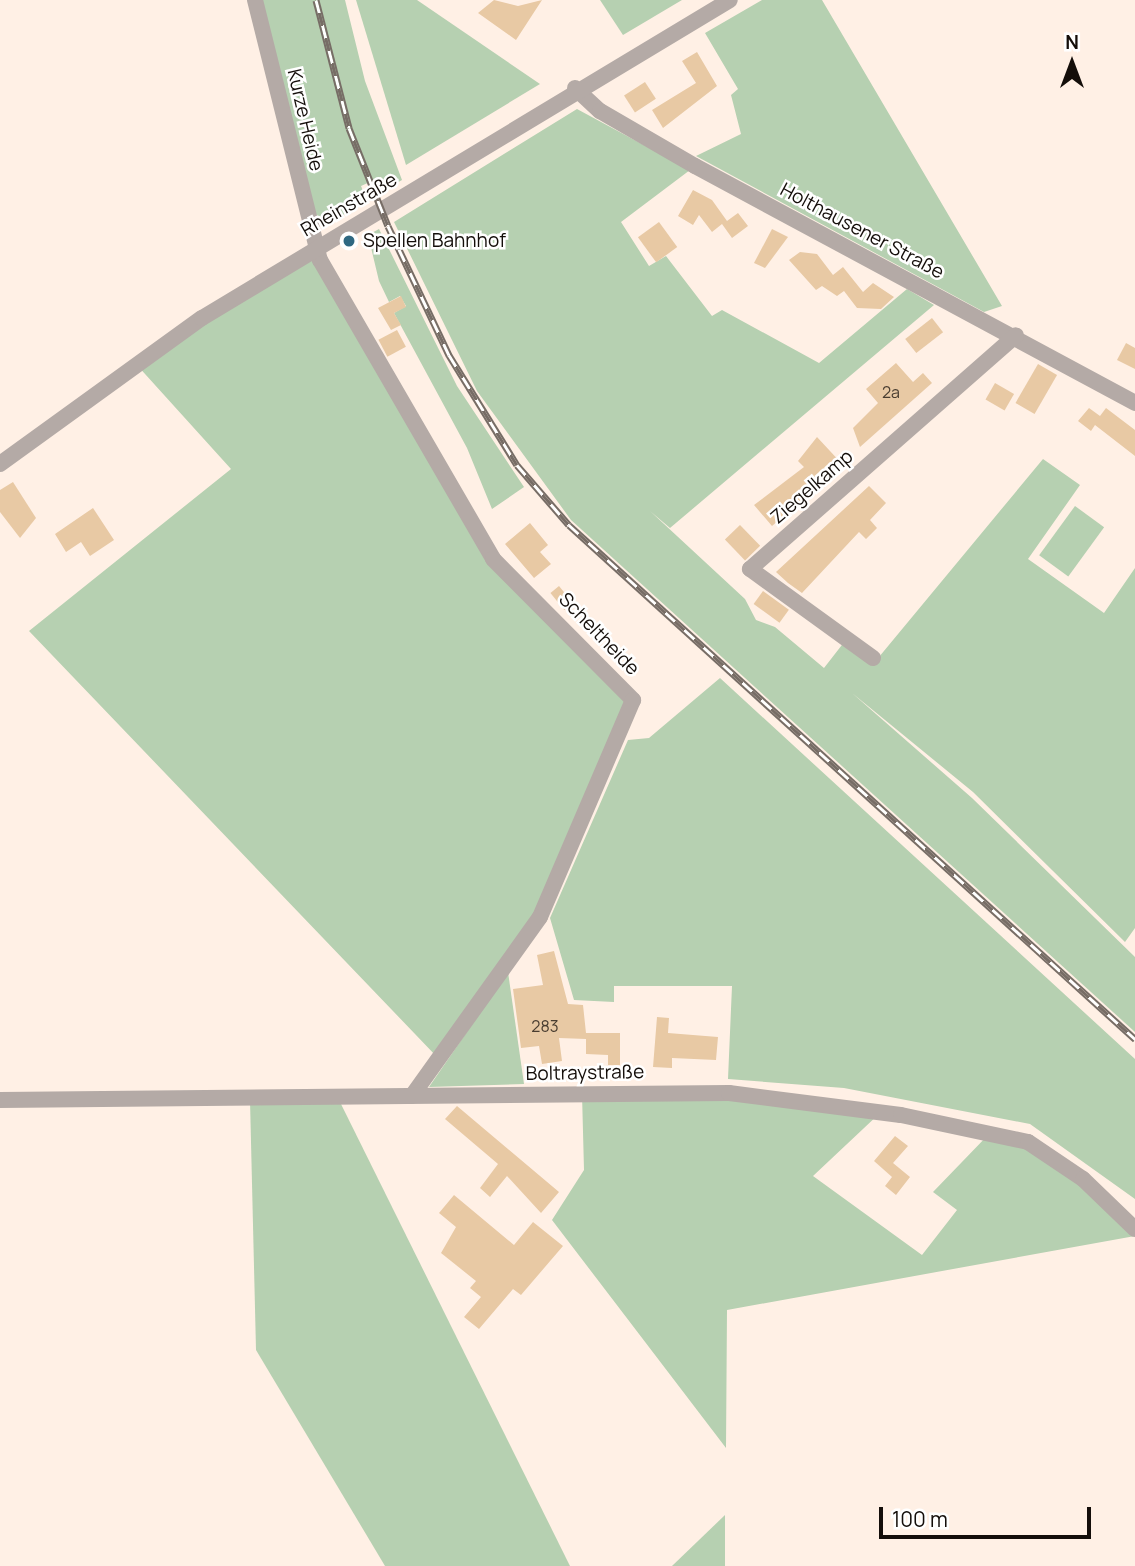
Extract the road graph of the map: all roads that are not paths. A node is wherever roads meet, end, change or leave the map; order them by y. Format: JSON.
{"nodes":[{"id":1,"x":255,"y":0,"type":"edge"},
{"id":2,"x":730,"y":0,"type":"edge"},
{"id":3,"x":575,"y":88,"type":"junction"},
{"id":4,"x":316,"y":248,"type":"junction"},
{"id":5,"x":1016,"y":335,"type":"junction"},
{"id":6,"x":1135,"y":403,"type":"edge"},
{"id":7,"x":0,"y":464,"type":"edge"},
{"id":8,"x":873,"y":658,"type":"dead end"},
{"id":9,"x":412,"y":1096,"type":"junction"},
{"id":10,"x":0,"y":1100,"type":"edge"},
{"id":11,"x":1135,"y":1229,"type":"edge"}],
"edges":[{"from":1,"to":4,"type":"street","name":"Kurze Heide"},
{"from":2,"to":3,"type":"street","name":"Rheinstraße"},
{"from":3,"to":4,"type":"street","name":"Rheinstraße"},
{"from":3,"to":5,"type":"street","name":"Holthausener Straße"},
{"from":4,"to":7,"type":"street","name":"Rheinstraße"},
{"from":4,"to":9,"type":"street","name":"Scheltheide"},
{"from":5,"to":6,"type":"street","name":"Holthausener Straße"},
{"from":5,"to":8,"type":"street","name":"Ziegelkamp"},
{"from":9,"to":10,"type":"street","name":"Boltraystraße"},
{"from":9,"to":11,"type":"street","name":"Boltraystraße"}]}
